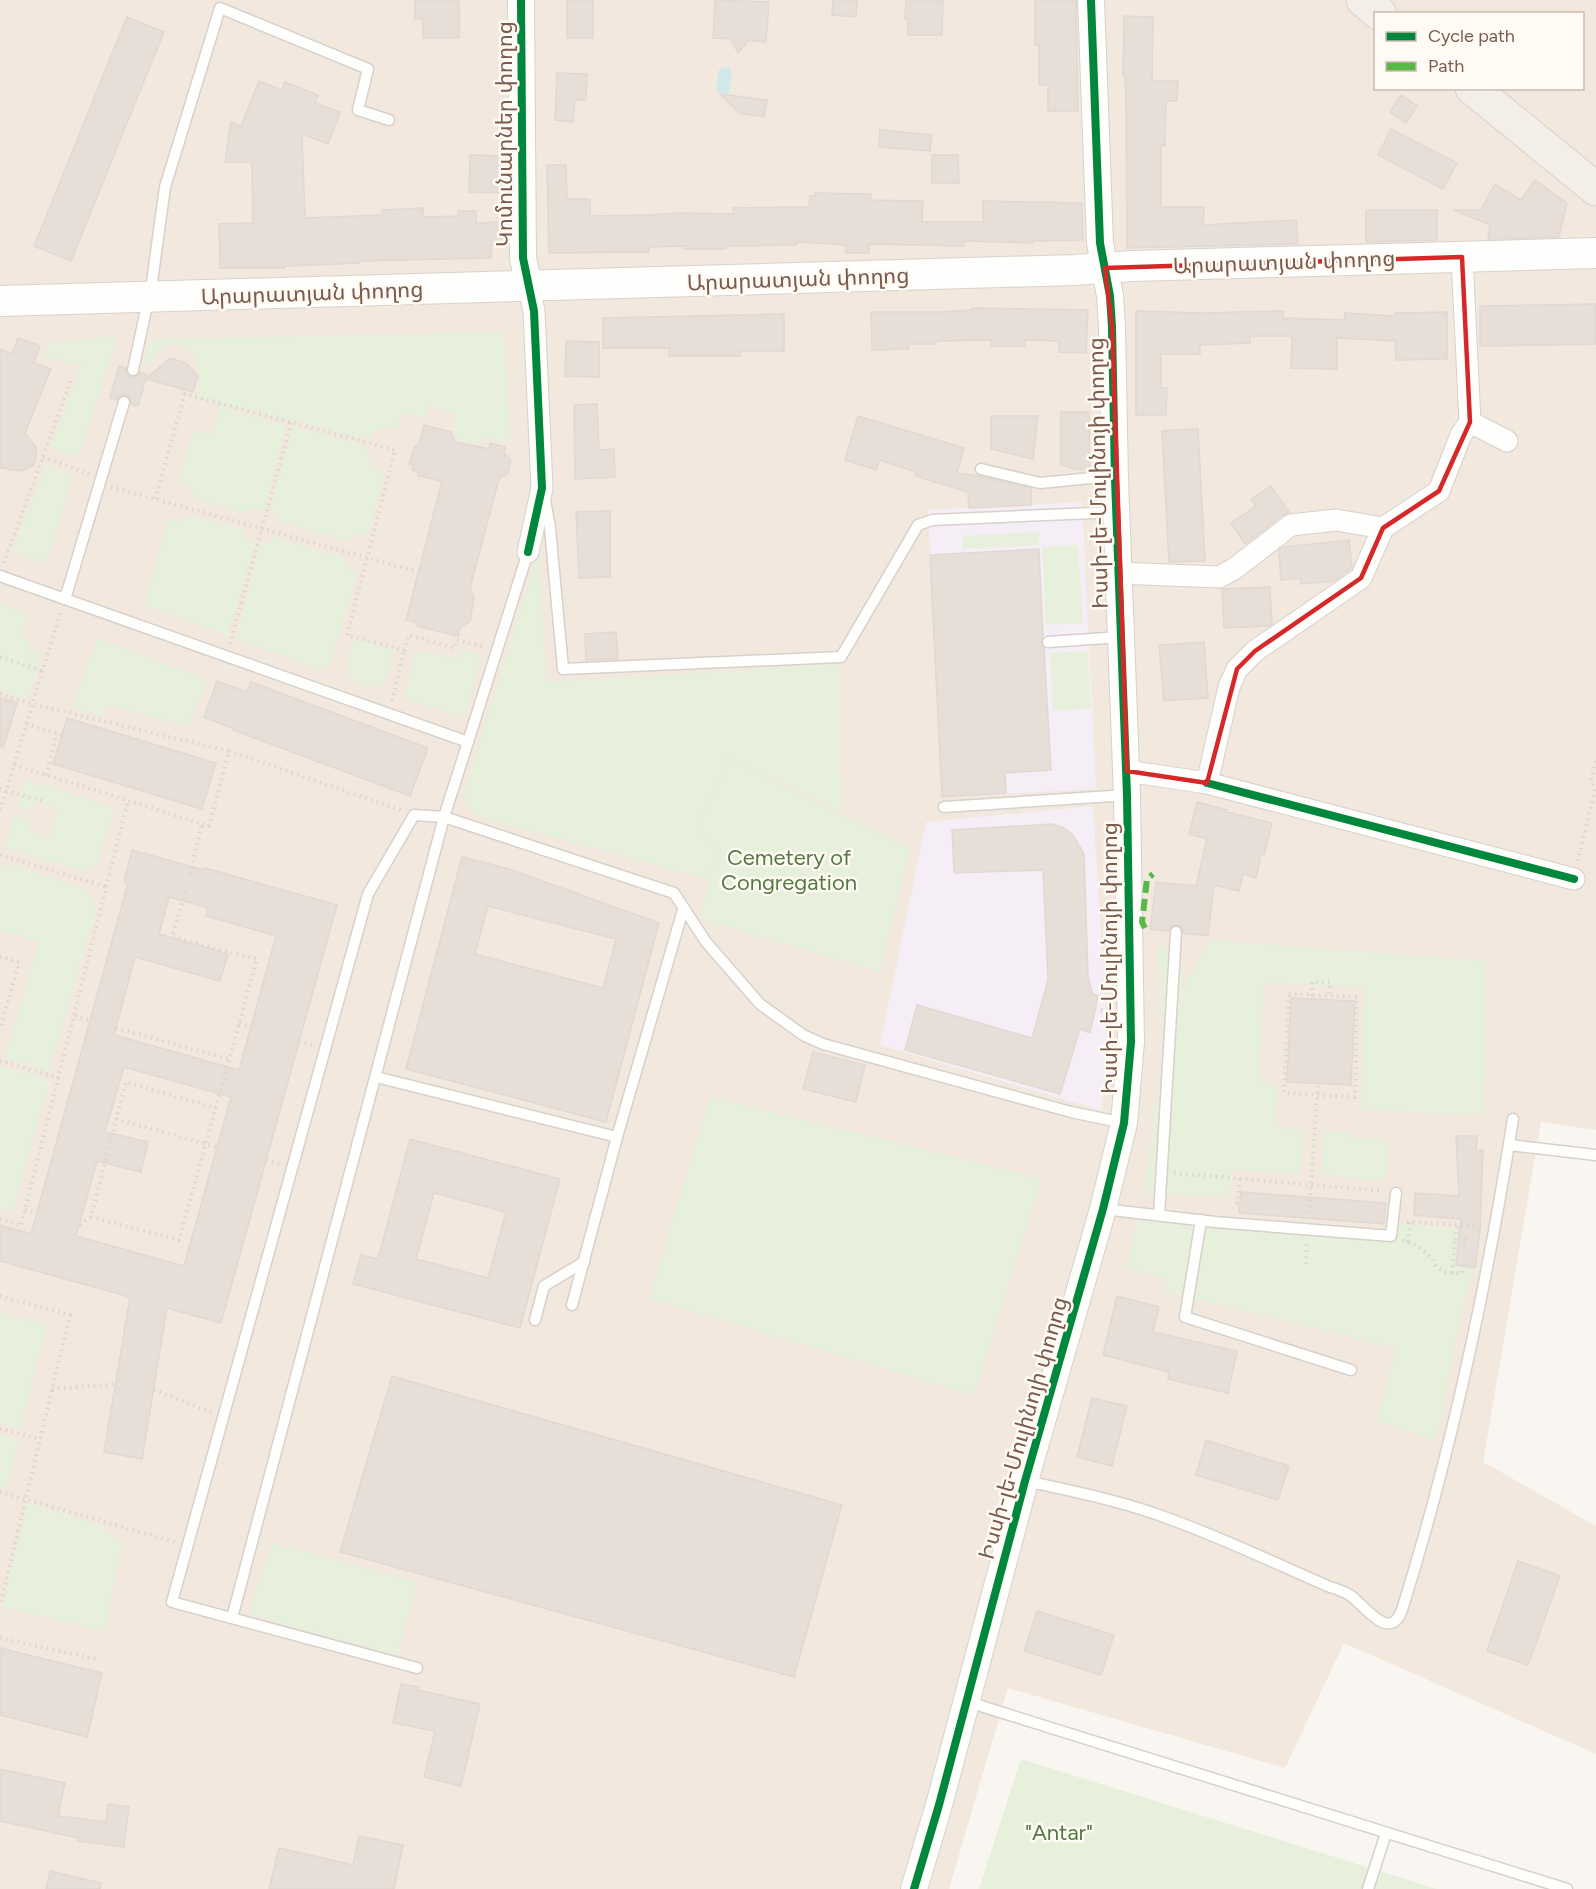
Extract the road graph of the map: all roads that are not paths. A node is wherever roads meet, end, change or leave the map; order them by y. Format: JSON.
{"nodes":[{"id":1,"x":520,"y":0,"type":"edge"},
{"id":2,"x":1091,"y":0,"type":"edge"},
{"id":3,"x":1364,"y":0,"type":"edge"},
{"id":4,"x":218,"y":4,"type":"edge"},
{"id":5,"x":1378,"y":12,"type":"edge"},
{"id":6,"x":1474,"y":90,"type":"edge"},
{"id":7,"x":389,"y":120,"type":"dead end"},
{"id":8,"x":1596,"y":189,"type":"edge"},
{"id":9,"x":1596,"y":253,"type":"edge"},
{"id":10,"x":1462,"y":257,"type":"junction"},
{"id":11,"x":1105,"y":268,"type":"junction"},
{"id":12,"x":529,"y":287,"type":"junction"},
{"id":13,"x":148,"y":297,"type":"junction"},
{"id":14,"x":0,"y":301,"type":"edge"},
{"id":15,"x":133,"y":370,"type":"dead end"},
{"id":16,"x":124,"y":402,"type":"dead end"},
{"id":17,"x":1470,"y":422,"type":"junction"},
{"id":18,"x":1507,"y":441,"type":"dead end"},
{"id":19,"x":981,"y":469,"type":"dead end"},
{"id":20,"x":1115,"y":479,"type":"junction"},
{"id":21,"x":542,"y":488,"type":"junction"},
{"id":22,"x":1117,"y":512,"type":"junction"},
{"id":23,"x":1383,"y":528,"type":"junction"},
{"id":24,"x":528,"y":552,"type":"joint"},
{"id":25,"x":1118,"y":573,"type":"junction"},
{"id":26,"x":0,"y":576,"type":"edge"},
{"id":27,"x":65,"y":599,"type":"junction"},
{"id":28,"x":1120,"y":637,"type":"junction"},
{"id":29,"x":1048,"y":642,"type":"dead end"},
{"id":30,"x":468,"y":742,"type":"junction"},
{"id":31,"x":1127,"y":783,"type":"junction"},
{"id":32,"x":1207,"y":783,"type":"junction"},
{"id":33,"x":944,"y":807,"type":"dead end"},
{"id":34,"x":444,"y":817,"type":"junction"},
{"id":35,"x":1574,"y":879,"type":"road end"},
{"id":36,"x":683,"y":910,"type":"junction"},
{"id":37,"x":1176,"y":932,"type":"dead end"},
{"id":38,"x":376,"y":1077,"type":"junction"},
{"id":39,"x":1512,"y":1119,"type":"dead end"},
{"id":40,"x":1124,"y":1123,"type":"junction"},
{"id":41,"x":617,"y":1137,"type":"junction"},
{"id":42,"x":1509,"y":1145,"type":"junction"},
{"id":43,"x":1596,"y":1155,"type":"edge"},
{"id":44,"x":1396,"y":1193,"type":"road end"},
{"id":45,"x":1103,"y":1209,"type":"junction"},
{"id":46,"x":1159,"y":1215,"type":"junction"},
{"id":47,"x":1201,"y":1220,"type":"junction"},
{"id":48,"x":584,"y":1262,"type":"junction"},
{"id":49,"x":572,"y":1305,"type":"dead end"},
{"id":50,"x":535,"y":1320,"type":"dead end"},
{"id":51,"x":1351,"y":1370,"type":"dead end"},
{"id":52,"x":1025,"y":1481,"type":"junction"},
{"id":53,"x":232,"y":1618,"type":"junction"},
{"id":54,"x":417,"y":1668,"type":"dead end"},
{"id":55,"x":968,"y":1702,"type":"junction"},
{"id":56,"x":1386,"y":1833,"type":"junction"},
{"id":57,"x":914,"y":1889,"type":"edge"},
{"id":58,"x":1368,"y":1889,"type":"edge"},
{"id":59,"x":1567,"y":1889,"type":"edge"}],
"edges":[{"from":1,"to":12,"type":"street","name":"Կոմունարներ փողոց"},
{"from":2,"to":11,"type":"street","name":"Իսսի-լե-Մուլինոյի փողոց"},
{"from":3,"to":5,"type":"main road"},
{"from":4,"to":7,"type":"lane"},
{"from":4,"to":13,"type":"lane"},
{"from":6,"to":8,"type":"main road"},
{"from":9,"to":10,"type":"main road","name":"Արարատյան փողոց"},
{"from":10,"to":11,"type":"main road","name":"Արարատյան փողոց"},
{"from":10,"to":17,"type":"street"},
{"from":11,"to":12,"type":"main road","name":"Արարատյան փողոց"},
{"from":11,"to":20,"type":"street","name":"Իսսի-լե-Մուլինոյի փողոց"},
{"from":12,"to":13,"type":"main road","name":"Արարատյան փողոց"},
{"from":12,"to":21,"type":"street","name":"Կոմունարներ փողոց"},
{"from":13,"to":14,"type":"main road","name":"Արարատյան փողոց"},
{"from":13,"to":15,"type":"lane"},
{"from":16,"to":27,"type":"lane"},
{"from":17,"to":18,"type":"street"},
{"from":17,"to":23,"type":"street"},
{"from":19,"to":20,"type":"lane"},
{"from":20,"to":22,"type":"street","name":"Իսսի-լե-Մուլինոյի փողոց"},
{"from":21,"to":22,"type":"lane"},
{"from":21,"to":24,"type":"street","name":"Կոմունարներ փողոց"},
{"from":22,"to":25,"type":"street","name":"Իսսի-լե-Մուլինոյի փողոց"},
{"from":23,"to":25,"type":"street"},
{"from":23,"to":32,"type":"street"},
{"from":24,"to":30,"type":"lane"},
{"from":25,"to":28,"type":"street","name":"Իսսի-լե-Մուլինոյի փողոց"},
{"from":26,"to":27,"type":"lane"},
{"from":27,"to":30,"type":"lane"},
{"from":28,"to":29,"type":"lane"},
{"from":28,"to":31,"type":"street","name":"Իսսի-լե-Մուլինոյի փողոց"},
{"from":30,"to":34,"type":"lane"},
{"from":31,"to":32,"type":"street"},
{"from":31,"to":33,"type":"lane"},
{"from":31,"to":40,"type":"street","name":"Իսսի-լե-Մուլինոյի փողոց"},
{"from":32,"to":35,"type":"street"},
{"from":34,"to":36,"type":"lane"},
{"from":34,"to":38,"type":"lane"},
{"from":34,"to":53,"type":"lane"},
{"from":36,"to":40,"type":"lane"},
{"from":36,"to":41,"type":"lane"},
{"from":37,"to":46,"type":"lane"},
{"from":38,"to":41,"type":"lane"},
{"from":38,"to":53,"type":"lane"},
{"from":39,"to":42,"type":"lane"},
{"from":40,"to":45,"type":"street","name":"Իսսի-լե-Մուլինոյի փողոց"},
{"from":41,"to":48,"type":"lane"},
{"from":42,"to":43,"type":"lane"},
{"from":42,"to":52,"type":"lane"},
{"from":44,"to":47,"type":"lane"},
{"from":45,"to":46,"type":"lane"},
{"from":45,"to":52,"type":"street","name":"Իսսի-լե-Մուլինոյի փողոց"},
{"from":46,"to":47,"type":"lane"},
{"from":47,"to":51,"type":"lane"},
{"from":48,"to":49,"type":"lane"},
{"from":48,"to":50,"type":"lane"},
{"from":52,"to":55,"type":"street","name":"Իսսի-լե-Մուլինոյի փողոց"},
{"from":53,"to":54,"type":"lane"},
{"from":55,"to":56,"type":"lane"},
{"from":55,"to":57,"type":"street","name":"Իսսի-լե-Մուլինոյի փողոց"},
{"from":56,"to":58,"type":"lane"},
{"from":56,"to":59,"type":"lane"}]}
